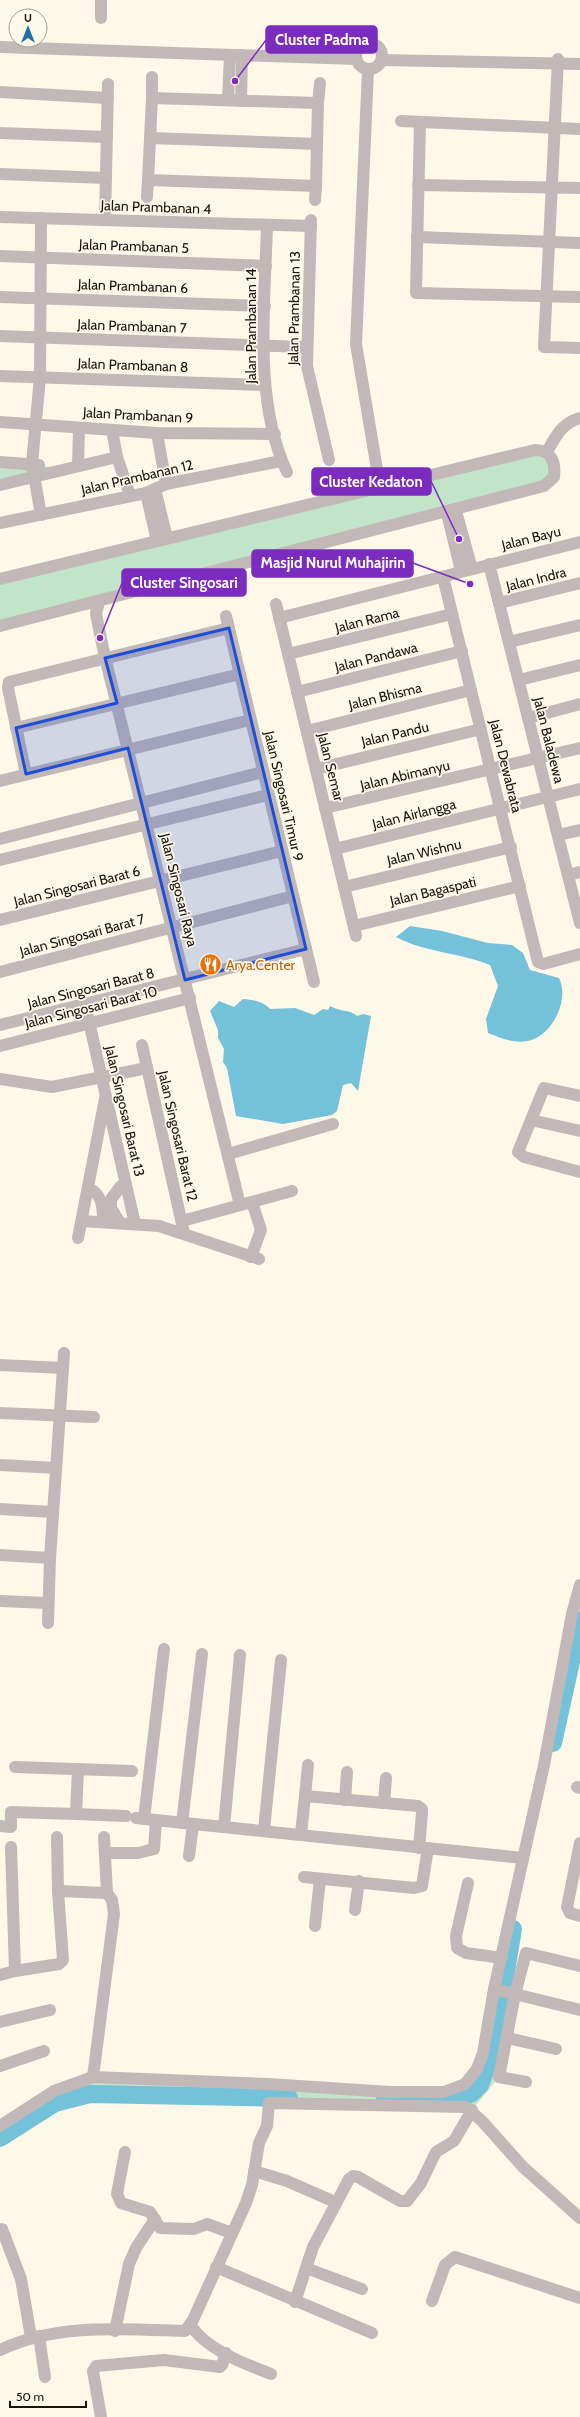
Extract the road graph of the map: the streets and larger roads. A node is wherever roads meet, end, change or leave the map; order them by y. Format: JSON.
{"nodes":[{"id":1,"x":101,"y":0,"type":"edge"},
{"id":2,"x":101,"y":18,"type":"dead end"},
{"id":3,"x":0,"y":47,"type":"edge"},
{"id":4,"x":230,"y":55,"type":"junction"},
{"id":5,"x":242,"y":55,"type":"junction"},
{"id":6,"x":382,"y":58,"type":"junction"},
{"id":7,"x":356,"y":59,"type":"junction"},
{"id":8,"x":580,"y":60,"type":"edge"},
{"id":9,"x":558,"y":62,"type":"junction"},
{"id":10,"x":580,"y":64,"type":"edge"},
{"id":11,"x":370,"y":70,"type":"junction"},
{"id":12,"x":229,"y":73,"type":"junction"},
{"id":13,"x":242,"y":74,"type":"junction"},
{"id":14,"x":152,"y":77,"type":"dead end"},
{"id":15,"x":320,"y":83,"type":"dead end"},
{"id":16,"x":108,"y":84,"type":"dead end"},
{"id":17,"x":0,"y":92,"type":"edge"},
{"id":18,"x":108,"y":98,"type":"junction"},
{"id":19,"x":152,"y":98,"type":"junction"},
{"id":20,"x":228,"y":100,"type":"junction"},
{"id":21,"x":241,"y":100,"type":"junction"},
{"id":22,"x":318,"y":103,"type":"junction"},
{"id":23,"x":401,"y":121,"type":"dead end"},
{"id":24,"x":420,"y":122,"type":"junction"},
{"id":25,"x":555,"y":128,"type":"junction"},
{"id":26,"x":580,"y":129,"type":"edge"},
{"id":27,"x":0,"y":133,"type":"edge"},
{"id":28,"x":107,"y":137,"type":"junction"},
{"id":29,"x":150,"y":138,"type":"junction"},
{"id":30,"x":317,"y":144,"type":"junction"},
{"id":31,"x":0,"y":174,"type":"edge"},
{"id":32,"x":106,"y":178,"type":"junction"},
{"id":33,"x":148,"y":180,"type":"junction"},
{"id":34,"x":418,"y":184,"type":"junction"},
{"id":35,"x":316,"y":186,"type":"junction"},
{"id":36,"x":552,"y":188,"type":"junction"},
{"id":37,"x":580,"y":188,"type":"edge"},
{"id":38,"x":147,"y":197,"type":"dead end"},
{"id":39,"x":315,"y":200,"type":"dead end"},
{"id":40,"x":0,"y":217,"type":"edge"},
{"id":41,"x":41,"y":218,"type":"junction"},
{"id":42,"x":105,"y":220,"type":"junction"},
{"id":43,"x":311,"y":223,"type":"joint"},
{"id":44,"x":267,"y":225,"type":"junction"},
{"id":45,"x":417,"y":237,"type":"junction"},
{"id":46,"x":549,"y":242,"type":"junction"},
{"id":47,"x":580,"y":243,"type":"edge"},
{"id":48,"x":0,"y":256,"type":"edge"},
{"id":49,"x":41,"y":258,"type":"junction"},
{"id":50,"x":266,"y":266,"type":"junction"},
{"id":51,"x":547,"y":295,"type":"junction"},
{"id":52,"x":0,"y":297,"type":"edge"},
{"id":53,"x":580,"y":297,"type":"edge"},
{"id":54,"x":40,"y":298,"type":"junction"},
{"id":55,"x":265,"y":306,"type":"junction"},
{"id":56,"x":0,"y":336,"type":"edge"},
{"id":57,"x":40,"y":337,"type":"junction"},
{"id":58,"x":264,"y":346,"type":"junction"},
{"id":59,"x":306,"y":347,"type":"junction"},
{"id":60,"x":580,"y":348,"type":"edge"},
{"id":61,"x":0,"y":376,"type":"edge"},
{"id":62,"x":40,"y":377,"type":"junction"},
{"id":63,"x":265,"y":385,"type":"junction"},
{"id":64,"x":580,"y":418,"type":"edge"},
{"id":65,"x":0,"y":422,"type":"edge"},
{"id":66,"x":34,"y":425,"type":"junction"},
{"id":67,"x":79,"y":428,"type":"junction"},
{"id":68,"x":112,"y":430,"type":"junction"},
{"id":69,"x":157,"y":432,"type":"junction"},
{"id":70,"x":275,"y":434,"type":"junction"},
{"id":71,"x":547,"y":452,"type":"junction"},
{"id":72,"x":117,"y":457,"type":"junction"},
{"id":73,"x":329,"y":460,"type":"dead end"},
{"id":74,"x":282,"y":461,"type":"junction"},
{"id":75,"x":0,"y":462,"type":"edge"},
{"id":76,"x":32,"y":464,"type":"junction"},
{"id":77,"x":78,"y":466,"type":"junction"},
{"id":78,"x":61,"y":469,"type":"junction"},
{"id":79,"x":287,"y":472,"type":"dead end"},
{"id":80,"x":34,"y":477,"type":"junction"},
{"id":81,"x":0,"y":485,"type":"edge"},
{"id":82,"x":384,"y":486,"type":"junction"},
{"id":83,"x":156,"y":489,"type":"junction"},
{"id":84,"x":130,"y":495,"type":"junction"},
{"id":85,"x":451,"y":512,"type":"junction"},
{"id":86,"x":41,"y":515,"type":"junction"},
{"id":87,"x":0,"y":523,"type":"edge"},
{"id":88,"x":162,"y":539,"type":"junction"},
{"id":89,"x":580,"y":542,"type":"edge"},
{"id":90,"x":490,"y":564,"type":"junction"},
{"id":91,"x":467,"y":570,"type":"junction"},
{"id":92,"x":443,"y":576,"type":"junction"},
{"id":93,"x":0,"y":579,"type":"edge"},
{"id":94,"x":580,"y":583,"type":"edge"},
{"id":95,"x":499,"y":603,"type":"junction"},
{"id":96,"x":276,"y":604,"type":"dead end"},
{"id":97,"x":91,"y":611,"type":"junction"},
{"id":98,"x":452,"y":614,"type":"junction"},
{"id":99,"x":279,"y":618,"type":"junction"},
{"id":100,"x":580,"y":625,"type":"edge"},
{"id":101,"x":0,"y":626,"type":"edge"},
{"id":102,"x":509,"y":642,"type":"junction"},
{"id":103,"x":462,"y":651,"type":"junction"},
{"id":104,"x":288,"y":654,"type":"junction"},
{"id":105,"x":105,"y":655,"type":"junction"},
{"id":106,"x":580,"y":665,"type":"edge"},
{"id":107,"x":240,"y":674,"type":"junction"},
{"id":108,"x":519,"y":680,"type":"junction"},
{"id":109,"x":471,"y":690,"type":"junction"},
{"id":110,"x":298,"y":692,"type":"junction"},
{"id":111,"x":117,"y":703,"type":"junction"},
{"id":112,"x":580,"y":704,"type":"edge"},
{"id":113,"x":528,"y":718,"type":"junction"},
{"id":114,"x":250,"y":720,"type":"junction"},
{"id":115,"x":16,"y":728,"type":"junction"},
{"id":116,"x":481,"y":729,"type":"junction"},
{"id":117,"x":307,"y":731,"type":"junction"},
{"id":118,"x":128,"y":748,"type":"junction"},
{"id":119,"x":580,"y":748,"type":"edge"},
{"id":120,"x":538,"y":758,"type":"junction"},
{"id":121,"x":316,"y":769,"type":"junction"},
{"id":122,"x":491,"y":770,"type":"junction"},
{"id":123,"x":263,"y":772,"type":"junction"},
{"id":124,"x":26,"y":774,"type":"junction"},
{"id":125,"x":0,"y":780,"type":"edge"},
{"id":126,"x":580,"y":789,"type":"edge"},
{"id":127,"x":268,"y":795,"type":"junction"},
{"id":128,"x":548,"y":798,"type":"junction"},
{"id":129,"x":141,"y":803,"type":"junction"},
{"id":130,"x":325,"y":808,"type":"junction"},
{"id":131,"x":501,"y":809,"type":"junction"},
{"id":132,"x":147,"y":824,"type":"junction"},
{"id":133,"x":580,"y":830,"type":"edge"},
{"id":134,"x":558,"y":835,"type":"junction"},
{"id":135,"x":0,"y":839,"type":"edge"},
{"id":136,"x":510,"y":847,"type":"junction"},
{"id":137,"x":335,"y":849,"type":"junction"},
{"id":138,"x":282,"y":851,"type":"junction"},
{"id":139,"x":0,"y":860,"type":"edge"},
{"id":140,"x":580,"y":872,"type":"edge"},
{"id":141,"x":568,"y":875,"type":"junction"},
{"id":142,"x":161,"y":881,"type":"junction"},
{"id":143,"x":520,"y":886,"type":"junction"},
{"id":144,"x":344,"y":887,"type":"junction"},
{"id":145,"x":293,"y":896,"type":"junction"},
{"id":146,"x":579,"y":916,"type":"edge"},
{"id":147,"x":0,"y":920,"type":"edge"},
{"id":148,"x":172,"y":927,"type":"junction"},
{"id":149,"x":355,"y":931,"type":"joint"},
{"id":150,"x":306,"y":949,"type":"junction"},
{"id":151,"x":580,"y":954,"type":"edge"},
{"id":152,"x":0,"y":972,"type":"edge"},
{"id":153,"x":185,"y":980,"type":"junction"},
{"id":154,"x":314,"y":982,"type":"dead end"},
{"id":155,"x":190,"y":998,"type":"junction"},
{"id":156,"x":85,"y":1004,"type":"junction"},
{"id":157,"x":90,"y":1023,"type":"junction"},
{"id":158,"x":2,"y":1025,"type":"edge"},
{"id":159,"x":142,"y":1045,"type":"dead end"},
{"id":160,"x":0,"y":1046,"type":"edge"},
{"id":161,"x":147,"y":1068,"type":"junction"},
{"id":162,"x":102,"y":1077,"type":"junction"},
{"id":163,"x":0,"y":1079,"type":"edge"},
{"id":164,"x":106,"y":1094,"type":"junction"},
{"id":165,"x":580,"y":1096,"type":"edge"},
{"id":166,"x":531,"y":1120,"type":"junction"},
{"id":167,"x":333,"y":1124,"type":"dead end"},
{"id":168,"x":580,"y":1131,"type":"edge"},
{"id":169,"x":115,"y":1137,"type":"junction"},
{"id":170,"x":97,"y":1138,"type":"junction"},
{"id":171,"x":228,"y":1154,"type":"junction"},
{"id":172,"x":580,"y":1172,"type":"edge"},
{"id":173,"x":126,"y":1186,"type":"junction"},
{"id":174,"x":88,"y":1188,"type":"junction"},
{"id":175,"x":292,"y":1191,"type":"dead end"},
{"id":176,"x":246,"y":1204,"type":"junction"},
{"id":177,"x":82,"y":1221,"type":"junction"},
{"id":178,"x":182,"y":1221,"type":"junction"},
{"id":179,"x":103,"y":1222,"type":"junction"},
{"id":180,"x":120,"y":1223,"type":"junction"},
{"id":181,"x":135,"y":1224,"type":"junction"},
{"id":182,"x":184,"y":1234,"type":"junction"},
{"id":183,"x":78,"y":1238,"type":"dead end"},
{"id":184,"x":64,"y":1353,"type":"dead end"},
{"id":185,"x":0,"y":1365,"type":"edge"},
{"id":186,"x":63,"y":1368,"type":"junction"},
{"id":187,"x":0,"y":1413,"type":"edge"},
{"id":188,"x":61,"y":1416,"type":"junction"},
{"id":189,"x":94,"y":1417,"type":"dead end"},
{"id":190,"x":0,"y":1464,"type":"edge"},
{"id":191,"x":56,"y":1468,"type":"junction"},
{"id":192,"x":0,"y":1509,"type":"edge"},
{"id":193,"x":52,"y":1512,"type":"junction"},
{"id":194,"x":0,"y":1555,"type":"edge"},
{"id":195,"x":50,"y":1558,"type":"junction"},
{"id":196,"x":580,"y":1585,"type":"edge"},
{"id":197,"x":0,"y":1601,"type":"edge"},
{"id":198,"x":48,"y":1603,"type":"junction"},
{"id":199,"x":48,"y":1623,"type":"dead end"},
{"id":200,"x":164,"y":1649,"type":"dead end"},
{"id":201,"x":202,"y":1654,"type":"dead end"},
{"id":202,"x":240,"y":1655,"type":"dead end"},
{"id":203,"x":281,"y":1660,"type":"dead end"},
{"id":204,"x":308,"y":1765,"type":"dead end"},
{"id":205,"x":15,"y":1767,"type":"dead end"},
{"id":206,"x":78,"y":1769,"type":"junction"},
{"id":207,"x":132,"y":1771,"type":"dead end"},
{"id":208,"x":347,"y":1772,"type":"dead end"},
{"id":209,"x":386,"y":1778,"type":"dead end"},
{"id":210,"x":305,"y":1796,"type":"junction"},
{"id":211,"x":345,"y":1800,"type":"junction"},
{"id":212,"x":384,"y":1803,"type":"junction"},
{"id":213,"x":76,"y":1814,"type":"junction"},
{"id":214,"x":140,"y":1818,"type":"junction"},
{"id":215,"x":188,"y":1823,"type":"junction"},
{"id":216,"x":0,"y":1826,"type":"edge"},
{"id":217,"x":224,"y":1827,"type":"junction"},
{"id":218,"x":264,"y":1830,"type":"junction"},
{"id":219,"x":301,"y":1834,"type":"junction"},
{"id":220,"x":57,"y":1837,"type":"dead end"},
{"id":221,"x":104,"y":1837,"type":"dead end"},
{"id":222,"x":580,"y":1844,"type":"edge"},
{"id":223,"x":11,"y":1847,"type":"dead end"},
{"id":224,"x":423,"y":1848,"type":"junction"},
{"id":225,"x":105,"y":1853,"type":"junction"},
{"id":226,"x":189,"y":1856,"type":"dead end"},
{"id":227,"x":523,"y":1858,"type":"junction"},
{"id":228,"x":577,"y":1872,"type":"edge"},
{"id":229,"x":304,"y":1877,"type":"dead end"},
{"id":230,"x":320,"y":1879,"type":"junction"},
{"id":231,"x":359,"y":1881,"type":"junction"},
{"id":232,"x":468,"y":1883,"type":"dead end"},
{"id":233,"x":58,"y":1891,"type":"junction"},
{"id":234,"x":107,"y":1893,"type":"junction"},
{"id":235,"x":356,"y":1910,"type":"dead end"},
{"id":236,"x":580,"y":1916,"type":"edge"},
{"id":237,"x":315,"y":1926,"type":"dead end"},
{"id":238,"x":502,"y":1958,"type":"junction"},
{"id":239,"x":580,"y":1966,"type":"edge"},
{"id":240,"x":15,"y":1970,"type":"junction"},
{"id":241,"x":0,"y":1975,"type":"edge"},
{"id":242,"x":497,"y":1989,"type":"junction"},
{"id":243,"x":515,"y":1994,"type":"junction"},
{"id":244,"x":50,"y":2010,"type":"dead end"},
{"id":245,"x":580,"y":2010,"type":"edge"},
{"id":246,"x":0,"y":2022,"type":"edge"},
{"id":247,"x":508,"y":2038,"type":"junction"},
{"id":248,"x":556,"y":2049,"type":"dead end"},
{"id":249,"x":44,"y":2051,"type":"dead end"},
{"id":250,"x":0,"y":2066,"type":"edge"},
{"id":251,"x":93,"y":2077,"type":"junction"},
{"id":252,"x":526,"y":2082,"type":"dead end"},
{"id":253,"x":269,"y":2093,"type":"junction"},
{"id":254,"x":472,"y":2110,"type":"junction"},
{"id":255,"x":0,"y":2126,"type":"edge"},
{"id":256,"x":126,"y":2152,"type":"dead end"},
{"id":257,"x":254,"y":2172,"type":"junction"},
{"id":258,"x":336,"y":2202,"type":"junction"},
{"id":259,"x":580,"y":2218,"type":"edge"},
{"id":260,"x":155,"y":2219,"type":"junction"},
{"id":261,"x":2,"y":2229,"type":"dead end"},
{"id":262,"x":232,"y":2233,"type":"junction"},
{"id":263,"x":216,"y":2267,"type":"junction"},
{"id":264,"x":306,"y":2268,"type":"junction"},
{"id":265,"x":362,"y":2289,"type":"dead end"},
{"id":266,"x":580,"y":2298,"type":"edge"},
{"id":267,"x":432,"y":2301,"type":"dead end"},
{"id":268,"x":295,"y":2302,"type":"junction"},
{"id":269,"x":190,"y":2324,"type":"junction"},
{"id":270,"x":115,"y":2331,"type":"junction"},
{"id":271,"x":372,"y":2333,"type":"dead end"},
{"id":272,"x":35,"y":2337,"type":"junction"},
{"id":273,"x":0,"y":2350,"type":"edge"},
{"id":274,"x":226,"y":2353,"type":"junction"},
{"id":275,"x":271,"y":2374,"type":"dead end"},
{"id":276,"x":45,"y":2378,"type":"dead end"},
{"id":277,"x":101,"y":2417,"type":"edge"}],
"edges":[{"from":1,"to":2,"type":"street"},
{"from":3,"to":4,"type":"street"},
{"from":4,"to":5,"type":"street"},
{"from":4,"to":12,"type":"street"},
{"from":5,"to":7,"type":"street"},
{"from":5,"to":13,"type":"street"},
{"from":6,"to":7,"type":"street"},
{"from":6,"to":9,"type":"street"},
{"from":6,"to":11,"type":"street"},
{"from":7,"to":11,"type":"street"},
{"from":8,"to":9,"type":"street"},
{"from":9,"to":10,"type":"street"},
{"from":9,"to":25,"type":"street"},
{"from":11,"to":82,"type":"street"},
{"from":12,"to":13,"type":"street"},
{"from":12,"to":20,"type":"street"},
{"from":13,"to":21,"type":"street"},
{"from":14,"to":19,"type":"street"},
{"from":15,"to":22,"type":"street"},
{"from":16,"to":18,"type":"street"},
{"from":17,"to":18,"type":"street"},
{"from":18,"to":28,"type":"street"},
{"from":19,"to":20,"type":"street"},
{"from":19,"to":29,"type":"street"},
{"from":20,"to":21,"type":"street"},
{"from":21,"to":22,"type":"street"},
{"from":22,"to":30,"type":"street"},
{"from":23,"to":24,"type":"street"},
{"from":24,"to":25,"type":"street"},
{"from":24,"to":34,"type":"street"},
{"from":25,"to":26,"type":"street"},
{"from":25,"to":36,"type":"street"},
{"from":27,"to":28,"type":"street"},
{"from":28,"to":32,"type":"street"},
{"from":29,"to":30,"type":"street"},
{"from":29,"to":33,"type":"street"},
{"from":30,"to":35,"type":"street"},
{"from":31,"to":32,"type":"street"},
{"from":32,"to":42,"type":"street"},
{"from":33,"to":35,"type":"street"},
{"from":33,"to":38,"type":"street"},
{"from":34,"to":36,"type":"street"},
{"from":34,"to":45,"type":"street"},
{"from":35,"to":39,"type":"street"},
{"from":36,"to":37,"type":"street"},
{"from":36,"to":46,"type":"street"},
{"from":40,"to":41,"type":"street","name":"Jalan Prambanan 4"},
{"from":41,"to":42,"type":"street","name":"Jalan Prambanan 4"},
{"from":41,"to":49,"type":"street"},
{"from":42,"to":44,"type":"street","name":"Jalan Prambanan 4"},
{"from":43,"to":44,"type":"street","name":"Jalan Prambanan 4"},
{"from":43,"to":59,"type":"street","name":"Jalan Prambanan 13"},
{"from":44,"to":50,"type":"street","name":"Jalan Prambanan 14"},
{"from":45,"to":46,"type":"street"},
{"from":45,"to":51,"type":"street"},
{"from":46,"to":47,"type":"street"},
{"from":46,"to":51,"type":"street"},
{"from":48,"to":49,"type":"street","name":"Jalan Prambanan 5"},
{"from":49,"to":50,"type":"street","name":"Jalan Prambanan 5"},
{"from":49,"to":54,"type":"street"},
{"from":50,"to":55,"type":"street","name":"Jalan Prambanan 14"},
{"from":51,"to":53,"type":"street"},
{"from":51,"to":60,"type":"street"},
{"from":52,"to":54,"type":"street","name":"Jalan Prambanan 6"},
{"from":54,"to":55,"type":"street","name":"Jalan Prambanan 6"},
{"from":54,"to":57,"type":"street"},
{"from":55,"to":58,"type":"street","name":"Jalan Prambanan 14"},
{"from":56,"to":57,"type":"street","name":"Jalan Prambanan 7"},
{"from":57,"to":58,"type":"street","name":"Jalan Prambanan 7"},
{"from":57,"to":62,"type":"street"},
{"from":58,"to":59,"type":"street","name":"Jalan Prambanan 7"},
{"from":58,"to":63,"type":"street","name":"Jalan Prambanan 14"},
{"from":59,"to":73,"type":"street","name":"Jalan Prambanan 13"},
{"from":61,"to":62,"type":"street","name":"Jalan Prambanan 8"},
{"from":62,"to":63,"type":"street","name":"Jalan Prambanan 8"},
{"from":62,"to":66,"type":"street"},
{"from":63,"to":70,"type":"street","name":"Jalan Prambanan 14"},
{"from":64,"to":71,"type":"street"},
{"from":65,"to":66,"type":"street","name":"Jalan Prambanan 9"},
{"from":66,"to":67,"type":"street","name":"Jalan Prambanan 9"},
{"from":66,"to":76,"type":"street"},
{"from":67,"to":68,"type":"street","name":"Jalan Prambanan 9"},
{"from":67,"to":77,"type":"street"},
{"from":68,"to":69,"type":"street","name":"Jalan Prambanan 9"},
{"from":68,"to":72,"type":"street"},
{"from":69,"to":70,"type":"street","name":"Jalan Prambanan 9"},
{"from":69,"to":83,"type":"street"},
{"from":70,"to":74,"type":"street","name":"Jalan Prambanan 14"},
{"from":71,"to":82,"type":"street"},
{"from":71,"to":85,"type":"street"},
{"from":72,"to":77,"type":"street"},
{"from":72,"to":84,"type":"street"},
{"from":74,"to":79,"type":"street","name":"Jalan Prambanan 14"},
{"from":74,"to":83,"type":"street","name":"Jalan Prambanan 12"},
{"from":75,"to":76,"type":"street"},
{"from":76,"to":78,"type":"street"},
{"from":76,"to":80,"type":"street"},
{"from":77,"to":78,"type":"street"},
{"from":78,"to":80,"type":"street"},
{"from":80,"to":81,"type":"street"},
{"from":80,"to":86,"type":"street"},
{"from":82,"to":88,"type":"street"},
{"from":83,"to":84,"type":"street","name":"Jalan Prambanan 12"},
{"from":83,"to":88,"type":"street"},
{"from":84,"to":86,"type":"street","name":"Jalan Prambanan 12"},
{"from":85,"to":91,"type":"street"},
{"from":85,"to":97,"type":"street"},
{"from":86,"to":87,"type":"street","name":"Jalan Prambanan 12"},
{"from":88,"to":93,"type":"street"},
{"from":89,"to":90,"type":"street","name":"Jalan Bayu"},
{"from":90,"to":91,"type":"street","name":"Jalan Bayu"},
{"from":90,"to":95,"type":"street","name":"Jalan Baladewa"},
{"from":91,"to":92,"type":"street","name":"Jalan Bayu"},
{"from":92,"to":98,"type":"street","name":"Jalan Dewabrata"},
{"from":92,"to":99,"type":"street","name":"Jalan Bayu"},
{"from":94,"to":95,"type":"street","name":"Jalan Indra"},
{"from":95,"to":102,"type":"street","name":"Jalan Baladewa"},
{"from":96,"to":99,"type":"street","name":"Jalan Semar"},
{"from":97,"to":101,"type":"street"},
{"from":97,"to":105,"type":"street","name":"Jalan Singosari Raya"},
{"from":98,"to":103,"type":"street","name":"Jalan Dewabrata"},
{"from":98,"to":104,"type":"street","name":"Jalan Rama"},
{"from":99,"to":104,"type":"street","name":"Jalan Semar"},
{"from":100,"to":102,"type":"street"},
{"from":102,"to":108,"type":"street","name":"Jalan Baladewa"},
{"from":103,"to":109,"type":"street","name":"Jalan Dewabrata"},
{"from":103,"to":110,"type":"street","name":"Jalan Pandawa"},
{"from":104,"to":110,"type":"street","name":"Jalan Semar"},
{"from":105,"to":107,"type":"street","name":"Jalan Singosari Timur 9"},
{"from":105,"to":111,"type":"street","name":"Jalan Singosari Raya"},
{"from":105,"to":115,"type":"street"},
{"from":106,"to":108,"type":"street"},
{"from":107,"to":111,"type":"street"},
{"from":107,"to":114,"type":"street","name":"Jalan Singosari Timur 9"},
{"from":108,"to":113,"type":"street","name":"Jalan Baladewa"},
{"from":109,"to":116,"type":"street","name":"Jalan Dewabrata"},
{"from":109,"to":117,"type":"street","name":"Jalan Bhisma"},
{"from":110,"to":117,"type":"street","name":"Jalan Semar"},
{"from":111,"to":115,"type":"street"},
{"from":111,"to":118,"type":"street","name":"Jalan Singosari Raya"},
{"from":112,"to":113,"type":"street"},
{"from":113,"to":120,"type":"street","name":"Jalan Baladewa"},
{"from":114,"to":118,"type":"street"},
{"from":114,"to":123,"type":"street","name":"Jalan Singosari Timur 9"},
{"from":115,"to":124,"type":"street"},
{"from":116,"to":121,"type":"street","name":"Jalan Pandu"},
{"from":116,"to":122,"type":"street","name":"Jalan Dewabrata"},
{"from":117,"to":121,"type":"street","name":"Jalan Semar"},
{"from":118,"to":124,"type":"street"},
{"from":118,"to":129,"type":"street","name":"Jalan Singosari Raya"},
{"from":119,"to":120,"type":"street","name":"Jalan Abimanyu"},
{"from":120,"to":122,"type":"street","name":"Jalan Abimanyu"},
{"from":120,"to":128,"type":"street","name":"Jalan Baladewa"},
{"from":121,"to":130,"type":"street","name":"Jalan Semar"},
{"from":122,"to":130,"type":"street","name":"Jalan Abimanyu"},
{"from":122,"to":131,"type":"street","name":"Jalan Dewabrata"},
{"from":123,"to":127,"type":"street","name":"Jalan Singosari Timur 9"},
{"from":123,"to":129,"type":"street"},
{"from":124,"to":125,"type":"street"},
{"from":126,"to":128,"type":"street","name":"Jalan Airlangga"},
{"from":127,"to":132,"type":"street"},
{"from":127,"to":138,"type":"street","name":"Jalan Singosari Timur 9"},
{"from":128,"to":131,"type":"street","name":"Jalan Airlangga"},
{"from":128,"to":134,"type":"street","name":"Jalan Baladewa"},
{"from":129,"to":132,"type":"street","name":"Jalan Singosari Raya"},
{"from":129,"to":135,"type":"street"},
{"from":130,"to":137,"type":"street","name":"Jalan Semar"},
{"from":131,"to":136,"type":"street","name":"Jalan Dewabrata"},
{"from":131,"to":137,"type":"street","name":"Jalan Airlangga"},
{"from":132,"to":139,"type":"street"},
{"from":132,"to":142,"type":"street","name":"Jalan Singosari Raya"},
{"from":133,"to":134,"type":"street"},
{"from":134,"to":141,"type":"street","name":"Jalan Baladewa"},
{"from":136,"to":143,"type":"street","name":"Jalan Dewabrata"},
{"from":136,"to":144,"type":"street","name":"Jalan Wishnu"},
{"from":137,"to":144,"type":"street","name":"Jalan Semar"},
{"from":138,"to":142,"type":"street","name":"Jalan Singosari Barat 6"},
{"from":138,"to":145,"type":"street","name":"Jalan Singosari Timur 9"},
{"from":140,"to":141,"type":"street"},
{"from":141,"to":146,"type":"street","name":"Jalan Baladewa"},
{"from":142,"to":147,"type":"street","name":"Jalan Singosari Barat 6"},
{"from":142,"to":148,"type":"street","name":"Jalan Singosari Raya"},
{"from":143,"to":149,"type":"street","name":"Jalan Bagaspati"},
{"from":143,"to":151,"type":"street","name":"Jalan Dewabrata"},
{"from":144,"to":149,"type":"street","name":"Jalan Semar"},
{"from":145,"to":148,"type":"street","name":"Jalan Singosari Barat 7"},
{"from":145,"to":150,"type":"street","name":"Jalan Singosari Timur 9"},
{"from":148,"to":152,"type":"street","name":"Jalan Singosari Barat 7"},
{"from":148,"to":153,"type":"street","name":"Jalan Singosari Raya"},
{"from":150,"to":153,"type":"street","name":"Jalan Singosari Barat 8"},
{"from":150,"to":154,"type":"street","name":"Jalan Singosari Timur 9"},
{"from":153,"to":155,"type":"street","name":"Jalan Singosari Raya"},
{"from":153,"to":156,"type":"street","name":"Jalan Singosari Barat 8"},
{"from":155,"to":157,"type":"street","name":"Jalan Singosari Barat 10"},
{"from":155,"to":171,"type":"street","name":"Jalan Singosari Raya"},
{"from":156,"to":157,"type":"street","name":"Jalan Singosari Barat 13"},
{"from":156,"to":158,"type":"street","name":"Jalan Singosari Barat 8"},
{"from":157,"to":160,"type":"street","name":"Jalan Singosari Barat 10"},
{"from":157,"to":162,"type":"street","name":"Jalan Singosari Barat 13"},
{"from":159,"to":161,"type":"street","name":"Jalan Singosari Barat 12"},
{"from":161,"to":162,"type":"street"},
{"from":161,"to":178,"type":"street","name":"Jalan Singosari Barat 12"},
{"from":162,"to":163,"type":"street"},
{"from":162,"to":164,"type":"street","name":"Jalan Singosari Barat 13"},
{"from":164,"to":169,"type":"street","name":"Jalan Singosari Barat 13"},
{"from":164,"to":170,"type":"street"},
{"from":165,"to":166,"type":"street"},
{"from":166,"to":168,"type":"street"},
{"from":166,"to":172,"type":"street"},
{"from":167,"to":171,"type":"street"},
{"from":169,"to":170,"type":"street"},
{"from":169,"to":173,"type":"street","name":"Jalan Singosari Barat 13"},
{"from":170,"to":174,"type":"street"},
{"from":171,"to":176,"type":"street","name":"Jalan Singosari Raya"},
{"from":173,"to":180,"type":"street"},
{"from":173,"to":181,"type":"street","name":"Jalan Singosari Barat 13"},
{"from":174,"to":177,"type":"street"},
{"from":174,"to":179,"type":"street"},
{"from":175,"to":176,"type":"street"},
{"from":176,"to":178,"type":"street"},
{"from":176,"to":182,"type":"street","name":"Jalan Singosari Raya"},
{"from":177,"to":179,"type":"street"},
{"from":177,"to":183,"type":"street"},
{"from":178,"to":182,"type":"street","name":"Jalan Singosari Barat 12"},
{"from":179,"to":180,"type":"street"},
{"from":180,"to":181,"type":"street"},
{"from":181,"to":182,"type":"street"},
{"from":184,"to":186,"type":"street"},
{"from":185,"to":186,"type":"street"},
{"from":186,"to":188,"type":"street"},
{"from":187,"to":188,"type":"street"},
{"from":188,"to":189,"type":"street"},
{"from":188,"to":191,"type":"street"},
{"from":190,"to":191,"type":"street"},
{"from":191,"to":193,"type":"street"},
{"from":192,"to":193,"type":"street"},
{"from":193,"to":195,"type":"street"},
{"from":194,"to":195,"type":"street"},
{"from":195,"to":198,"type":"street"},
{"from":196,"to":227,"type":"street"},
{"from":197,"to":198,"type":"street"},
{"from":198,"to":199,"type":"street"},
{"from":200,"to":214,"type":"street"},
{"from":201,"to":215,"type":"street"},
{"from":202,"to":217,"type":"street"},
{"from":203,"to":218,"type":"street"},
{"from":204,"to":210,"type":"street"},
{"from":205,"to":206,"type":"street"},
{"from":206,"to":207,"type":"street"},
{"from":206,"to":213,"type":"street"},
{"from":208,"to":211,"type":"street"},
{"from":209,"to":212,"type":"street"},
{"from":210,"to":211,"type":"street"},
{"from":210,"to":219,"type":"street"},
{"from":211,"to":212,"type":"street"},
{"from":212,"to":224,"type":"street"},
{"from":213,"to":214,"type":"street"},
{"from":213,"to":216,"type":"street"},
{"from":214,"to":215,"type":"street"},
{"from":214,"to":225,"type":"street"},
{"from":215,"to":217,"type":"street"},
{"from":215,"to":226,"type":"street"},
{"from":217,"to":218,"type":"street"},
{"from":218,"to":219,"type":"street"},
{"from":219,"to":224,"type":"street"},
{"from":220,"to":233,"type":"street"},
{"from":221,"to":225,"type":"street"},
{"from":222,"to":228,"type":"street"},
{"from":223,"to":240,"type":"street"},
{"from":224,"to":227,"type":"street"},
{"from":224,"to":231,"type":"street"},
{"from":225,"to":234,"type":"street"},
{"from":227,"to":238,"type":"street"},
{"from":228,"to":236,"type":"street"},
{"from":229,"to":230,"type":"street"},
{"from":230,"to":231,"type":"street"},
{"from":230,"to":237,"type":"street"},
{"from":231,"to":235,"type":"street"},
{"from":232,"to":238,"type":"street"},
{"from":233,"to":234,"type":"street"},
{"from":233,"to":240,"type":"street"},
{"from":234,"to":251,"type":"street"},
{"from":238,"to":242,"type":"street"},
{"from":239,"to":243,"type":"street"},
{"from":240,"to":241,"type":"street"},
{"from":242,"to":243,"type":"street"},
{"from":242,"to":253,"type":"street"},
{"from":243,"to":245,"type":"street"},
{"from":243,"to":247,"type":"street"},
{"from":244,"to":246,"type":"street"},
{"from":247,"to":248,"type":"street"},
{"from":247,"to":252,"type":"street"},
{"from":249,"to":250,"type":"street"},
{"from":251,"to":253,"type":"street"},
{"from":251,"to":255,"type":"street"},
{"from":253,"to":254,"type":"street"},
{"from":253,"to":257,"type":"street"},
{"from":254,"to":258,"type":"street"},
{"from":254,"to":259,"type":"street"},
{"from":256,"to":260,"type":"street"},
{"from":257,"to":258,"type":"street"},
{"from":257,"to":262,"type":"street"},
{"from":258,"to":264,"type":"street"},
{"from":260,"to":262,"type":"street"},
{"from":260,"to":270,"type":"street"},
{"from":261,"to":272,"type":"street"},
{"from":262,"to":263,"type":"street"},
{"from":263,"to":268,"type":"street"},
{"from":263,"to":269,"type":"street"},
{"from":264,"to":265,"type":"street"},
{"from":264,"to":268,"type":"street"},
{"from":266,"to":267,"type":"street"},
{"from":268,"to":271,"type":"street"},
{"from":269,"to":270,"type":"street"},
{"from":269,"to":274,"type":"street"},
{"from":270,"to":272,"type":"street"},
{"from":272,"to":273,"type":"street"},
{"from":272,"to":276,"type":"street"},
{"from":274,"to":275,"type":"street"},
{"from":274,"to":277,"type":"street"}]}
